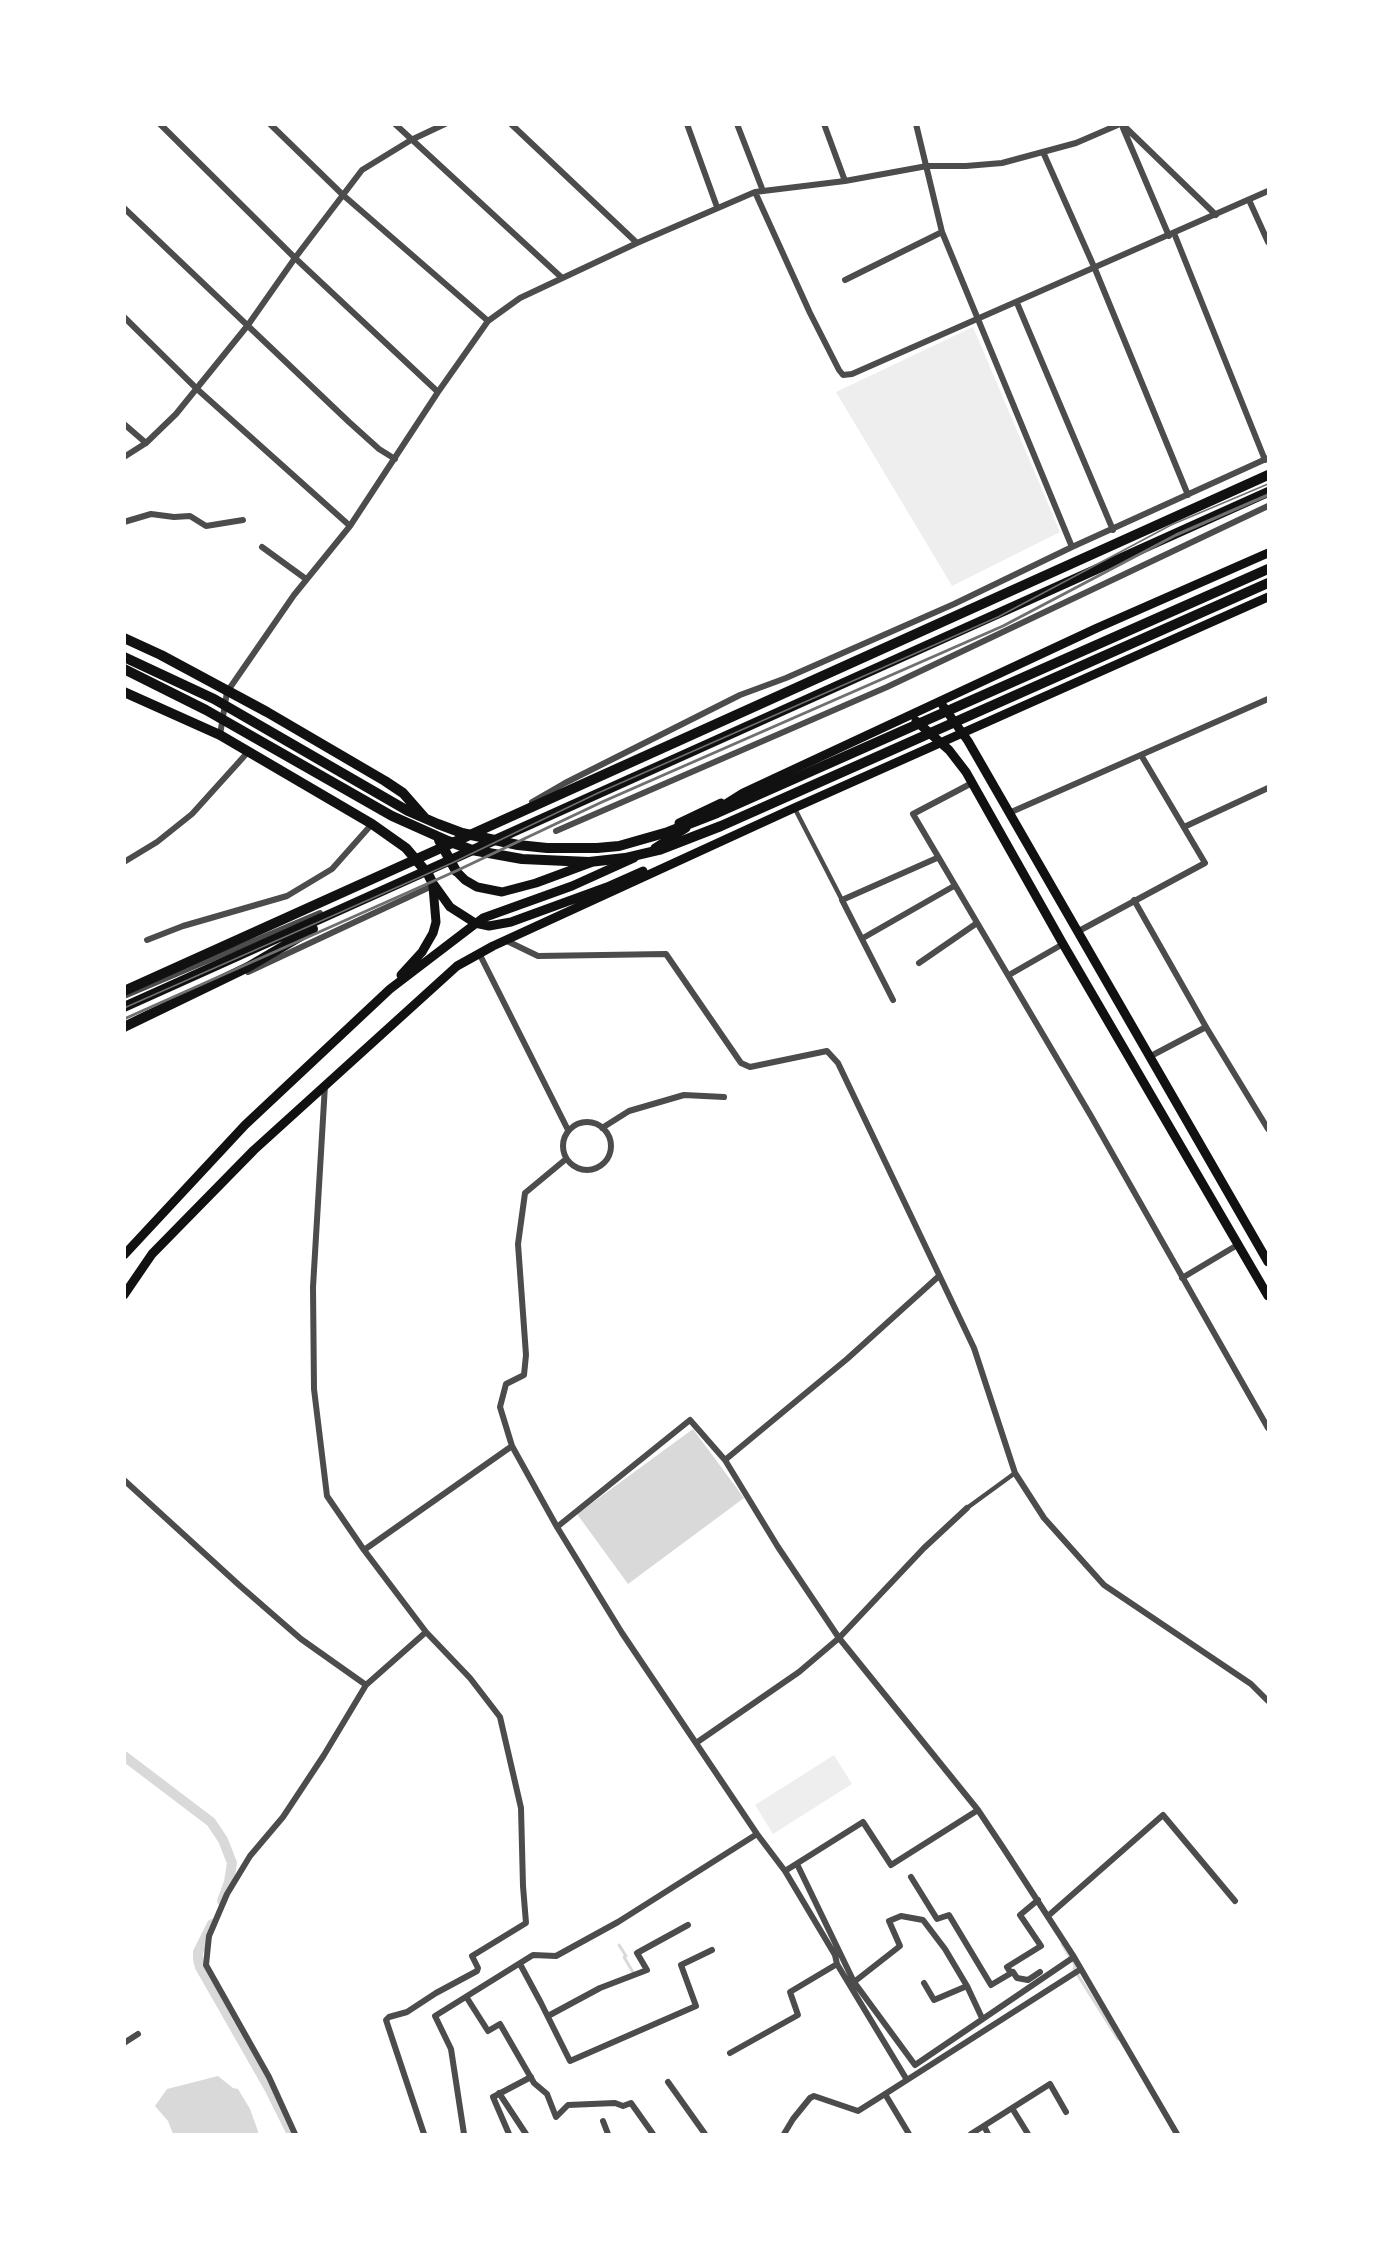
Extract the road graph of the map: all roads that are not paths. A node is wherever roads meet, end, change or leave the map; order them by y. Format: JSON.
{"nodes":[{"id":1,"x":160,"y":124,"type":"edge"},
{"id":2,"x":270,"y":124,"type":"edge"},
{"id":3,"x":395,"y":124,"type":"edge"},
{"id":4,"x":445,"y":124,"type":"edge"},
{"id":5,"x":511,"y":124,"type":"edge"},
{"id":6,"x":687,"y":124,"type":"edge"},
{"id":7,"x":737,"y":124,"type":"edge"},
{"id":8,"x":824,"y":124,"type":"edge"},
{"id":9,"x":916,"y":124,"type":"edge"},
{"id":10,"x":1121,"y":124,"type":"edge"},
{"id":11,"x":411,"y":140,"type":"junction"},
{"id":12,"x":1043,"y":152,"type":"junction"},
{"id":13,"x":927,"y":166,"type":"junction"},
{"id":14,"x":845,"y":181,"type":"junction"},
{"id":15,"x":763,"y":191,"type":"junction"},
{"id":16,"x":1269,"y":191,"type":"edge"},
{"id":17,"x":755,"y":192,"type":"junction"},
{"id":18,"x":343,"y":195,"type":"junction"},
{"id":19,"x":1249,"y":200,"type":"junction"},
{"id":20,"x":717,"y":207,"type":"junction"},
{"id":21,"x":124,"y":208,"type":"edge"},
{"id":22,"x":1216,"y":215,"type":"junction"},
{"id":23,"x":942,"y":232,"type":"junction"},
{"id":24,"x":1171,"y":235,"type":"junction"},
{"id":25,"x":1269,"y":242,"type":"edge"},
{"id":26,"x":637,"y":243,"type":"junction"},
{"id":27,"x":295,"y":258,"type":"junction"},
{"id":28,"x":1095,"y":268,"type":"junction"},
{"id":29,"x":561,"y":278,"type":"junction"},
{"id":30,"x":845,"y":279,"type":"dead end"},
{"id":31,"x":1017,"y":303,"type":"junction"},
{"id":32,"x":124,"y":318,"type":"edge"},
{"id":33,"x":977,"y":319,"type":"junction"},
{"id":34,"x":488,"y":321,"type":"junction"},
{"id":35,"x":248,"y":325,"type":"junction"},
{"id":36,"x":196,"y":389,"type":"junction"},
{"id":37,"x":438,"y":392,"type":"junction"},
{"id":38,"x":124,"y":424,"type":"edge"},
{"id":39,"x":146,"y":443,"type":"junction"},
{"id":40,"x":124,"y":457,"type":"edge"},
{"id":41,"x":395,"y":459,"type":"junction"},
{"id":42,"x":1267,"y":459,"type":"edge"},
{"id":43,"x":1269,"y":475,"type":"edge"},
{"id":44,"x":1269,"y":492,"type":"edge"},
{"id":45,"x":1188,"y":495,"type":"junction"},
{"id":46,"x":1269,"y":506,"type":"edge"},
{"id":47,"x":243,"y":520,"type":"dead end"},
{"id":48,"x":124,"y":522,"type":"edge"},
{"id":49,"x":350,"y":526,"type":"junction"},
{"id":50,"x":1113,"y":530,"type":"junction"},
{"id":51,"x":262,"y":547,"type":"dead end"},
{"id":52,"x":1072,"y":547,"type":"junction"},
{"id":53,"x":1269,"y":553,"type":"edge"},
{"id":54,"x":1269,"y":569,"type":"edge"},
{"id":55,"x":306,"y":579,"type":"junction"},
{"id":56,"x":1269,"y":583,"type":"edge"},
{"id":57,"x":1269,"y":597,"type":"edge"},
{"id":58,"x":124,"y":639,"type":"edge"},
{"id":59,"x":124,"y":657,"type":"edge"},
{"id":60,"x":124,"y":669,"type":"edge"},
{"id":61,"x":124,"y":692,"type":"edge"},
{"id":62,"x":227,"y":692,"type":"junction"},
{"id":63,"x":1269,"y":699,"type":"edge"},
{"id":64,"x":940,"y":702,"type":"junction"},
{"id":65,"x":910,"y":716,"type":"junction"},
{"id":66,"x":964,"y":734,"type":"junction"},
{"id":67,"x":220,"y":735,"type":"junction"},
{"id":68,"x":942,"y":744,"type":"junction"},
{"id":69,"x":248,"y":752,"type":"junction"},
{"id":70,"x":1141,"y":754,"type":"junction"},
{"id":71,"x":972,"y":783,"type":"junction"},
{"id":72,"x":1269,"y":788,"type":"edge"},
{"id":73,"x":743,"y":793,"type":"junction"},
{"id":74,"x":794,"y":808,"type":"junction"},
{"id":75,"x":1009,"y":813,"type":"junction"},
{"id":76,"x":372,"y":824,"type":"junction"},
{"id":77,"x":1184,"y":827,"type":"junction"},
{"id":78,"x":556,"y":831,"type":"dead end"},
{"id":79,"x":446,"y":852,"type":"junction"},
{"id":80,"x":937,"y":858,"type":"junction"},
{"id":81,"x":124,"y":862,"type":"edge"},
{"id":82,"x":677,"y":862,"type":"junction"},
{"id":83,"x":424,"y":869,"type":"junction"},
{"id":84,"x":456,"y":871,"type":"joint"},
{"id":85,"x":432,"y":884,"type":"junction"},
{"id":86,"x":954,"y":886,"type":"junction"},
{"id":87,"x":842,"y":900,"type":"junction"},
{"id":88,"x":1134,"y":900,"type":"junction"},
{"id":89,"x":327,"y":917,"type":"junction"},
{"id":90,"x":475,"y":923,"type":"junction"},
{"id":91,"x":977,"y":923,"type":"junction"},
{"id":92,"x":1077,"y":932,"type":"junction"},
{"id":93,"x":863,"y":938,"type":"junction"},
{"id":94,"x":147,"y":940,"type":"dead end"},
{"id":95,"x":507,"y":941,"type":"junction"},
{"id":96,"x":1063,"y":944,"type":"junction"},
{"id":97,"x":479,"y":953,"type":"junction"},
{"id":98,"x":919,"y":963,"type":"dead end"},
{"id":99,"x":1009,"y":975,"type":"junction"},
{"id":100,"x":390,"y":989,"type":"junction"},
{"id":101,"x":124,"y":991,"type":"edge"},
{"id":102,"x":124,"y":996,"type":"edge"},
{"id":103,"x":892,"y":999,"type":"dead end"},
{"id":104,"x":124,"y":1007,"type":"edge"},
{"id":105,"x":1206,"y":1027,"type":"junction"},
{"id":106,"x":124,"y":1029,"type":"edge"},
{"id":107,"x":1149,"y":1058,"type":"junction"},
{"id":108,"x":325,"y":1084,"type":"junction"},
{"id":109,"x":724,"y":1097,"type":"dead end"},
{"id":110,"x":602,"y":1128,"type":"junction"},
{"id":111,"x":1269,"y":1129,"type":"edge"},
{"id":112,"x":568,"y":1131,"type":"junction"},
{"id":113,"x":566,"y":1159,"type":"junction"},
{"id":114,"x":1239,"y":1244,"type":"junction"},
{"id":115,"x":124,"y":1255,"type":"edge"},
{"id":116,"x":1269,"y":1262,"type":"edge"},
{"id":117,"x":939,"y":1276,"type":"junction"},
{"id":118,"x":1182,"y":1278,"type":"junction"},
{"id":119,"x":124,"y":1295,"type":"edge"},
{"id":120,"x":1269,"y":1296,"type":"edge"},
{"id":121,"x":1269,"y":1428,"type":"edge"},
{"id":122,"x":512,"y":1446,"type":"junction"},
{"id":123,"x":725,"y":1460,"type":"junction"},
{"id":124,"x":1015,"y":1473,"type":"junction"},
{"id":125,"x":124,"y":1479,"type":"edge"},
{"id":126,"x":967,"y":1508,"type":"joint"},
{"id":127,"x":557,"y":1527,"type":"junction"},
{"id":128,"x":364,"y":1550,"type":"junction"},
{"id":129,"x":426,"y":1632,"type":"junction"},
{"id":130,"x":839,"y":1638,"type":"junction"},
{"id":131,"x":366,"y":1685,"type":"junction"},
{"id":132,"x":1269,"y":1701,"type":"edge"},
{"id":133,"x":696,"y":1743,"type":"junction"},
{"id":134,"x":978,"y":1810,"type":"junction"},
{"id":135,"x":757,"y":1834,"type":"junction"},
{"id":136,"x":797,"y":1864,"type":"junction"},
{"id":137,"x":785,"y":1871,"type":"junction"},
{"id":138,"x":911,"y":1877,"type":"dead end"},
{"id":139,"x":1038,"y":1900,"type":"junction"},
{"id":140,"x":1235,"y":1901,"type":"dead end"},
{"id":141,"x":1048,"y":1916,"type":"junction"},
{"id":142,"x":688,"y":1925,"type":"dead end"},
{"id":143,"x":712,"y":1950,"type":"dead end"},
{"id":144,"x":1074,"y":1957,"type":"junction"},
{"id":145,"x":520,"y":1964,"type":"junction"},
{"id":146,"x":837,"y":1964,"type":"junction"},
{"id":147,"x":991,"y":1968,"type":"dead end"},
{"id":148,"x":1081,"y":1969,"type":"junction"},
{"id":149,"x":984,"y":1972,"type":"junction"},
{"id":150,"x":1040,"y":1972,"type":"dead end"},
{"id":151,"x":1011,"y":1973,"type":"junction"},
{"id":152,"x":854,"y":1982,"type":"junction"},
{"id":153,"x":924,"y":1983,"type":"dead end"},
{"id":154,"x":967,"y":1986,"type":"junction"},
{"id":155,"x":467,"y":1998,"type":"junction"},
{"id":156,"x":548,"y":2016,"type":"junction"},
{"id":157,"x":982,"y":2018,"type":"junction"},
{"id":158,"x":138,"y":2034,"type":"dead end"},
{"id":159,"x":124,"y":2043,"type":"edge"},
{"id":160,"x":730,"y":2053,"type":"dead end"},
{"id":161,"x":531,"y":2077,"type":"junction"},
{"id":162,"x":907,"y":2080,"type":"junction"},
{"id":163,"x":668,"y":2082,"type":"dead end"},
{"id":164,"x":499,"y":2093,"type":"junction"},
{"id":165,"x":885,"y":2094,"type":"junction"},
{"id":166,"x":1012,"y":2108,"type":"junction"},
{"id":167,"x":1066,"y":2112,"type":"dead end"},
{"id":168,"x":603,"y":2121,"type":"dead end"},
{"id":169,"x":984,"y":2126,"type":"junction"},
{"id":170,"x":295,"y":2134,"type":"edge"},
{"id":171,"x":424,"y":2134,"type":"edge"},
{"id":172,"x":464,"y":2134,"type":"edge"},
{"id":173,"x":509,"y":2134,"type":"edge"},
{"id":174,"x":526,"y":2134,"type":"edge"},
{"id":175,"x":608,"y":2134,"type":"edge"},
{"id":176,"x":653,"y":2134,"type":"edge"},
{"id":177,"x":705,"y":2134,"type":"edge"},
{"id":178,"x":784,"y":2134,"type":"edge"},
{"id":179,"x":909,"y":2134,"type":"edge"},
{"id":180,"x":971,"y":2134,"type":"edge"},
{"id":181,"x":988,"y":2134,"type":"edge"},
{"id":182,"x":1028,"y":2134,"type":"edge"},
{"id":183,"x":1177,"y":2134,"type":"edge"}],
"edges":[{"from":1,"to":27,"type":"street"},
{"from":2,"to":18,"type":"street"},
{"from":3,"to":11,"type":"street"},
{"from":4,"to":11,"type":"street"},
{"from":5,"to":26,"type":"street"},
{"from":6,"to":20,"type":"street"},
{"from":7,"to":15,"type":"street"},
{"from":8,"to":14,"type":"street"},
{"from":9,"to":13,"type":"street"},
{"from":10,"to":12,"type":"street"},
{"from":10,"to":22,"type":"street"},
{"from":10,"to":24,"type":"street"},
{"from":11,"to":18,"type":"street"},
{"from":11,"to":29,"type":"street"},
{"from":12,"to":13,"type":"street"},
{"from":12,"to":28,"type":"street"},
{"from":13,"to":14,"type":"street"},
{"from":13,"to":23,"type":"street"},
{"from":14,"to":15,"type":"street"},
{"from":15,"to":17,"type":"street"},
{"from":16,"to":19,"type":"street"},
{"from":17,"to":20,"type":"street"},
{"from":17,"to":33,"type":"street"},
{"from":18,"to":27,"type":"street"},
{"from":18,"to":34,"type":"street"},
{"from":19,"to":22,"type":"street"},
{"from":19,"to":25,"type":"street"},
{"from":20,"to":26,"type":"street"},
{"from":21,"to":35,"type":"street"},
{"from":22,"to":24,"type":"street"},
{"from":23,"to":30,"type":"street"},
{"from":23,"to":33,"type":"street"},
{"from":24,"to":28,"type":"street"},
{"from":24,"to":42,"type":"street"},
{"from":26,"to":29,"type":"street"},
{"from":27,"to":35,"type":"street"},
{"from":27,"to":37,"type":"street"},
{"from":28,"to":31,"type":"street"},
{"from":28,"to":45,"type":"street"},
{"from":29,"to":34,"type":"street"},
{"from":31,"to":33,"type":"street"},
{"from":31,"to":50,"type":"street"},
{"from":32,"to":36,"type":"street"},
{"from":33,"to":52,"type":"street"},
{"from":34,"to":37,"type":"street"},
{"from":35,"to":36,"type":"street"},
{"from":35,"to":41,"type":"street"},
{"from":36,"to":39,"type":"street"},
{"from":36,"to":49,"type":"street"},
{"from":37,"to":41,"type":"street"},
{"from":38,"to":39,"type":"street"},
{"from":39,"to":40,"type":"street"},
{"from":41,"to":49,"type":"street"},
{"from":42,"to":45,"type":"street"},
{"from":43,"to":101,"type":"highway"},
{"from":44,"to":89,"type":"highway"},
{"from":45,"to":50,"type":"street"},
{"from":46,"to":78,"type":"street"},
{"from":47,"to":48,"type":"street"},
{"from":49,"to":55,"type":"street"},
{"from":50,"to":52,"type":"street"},
{"from":51,"to":55,"type":"street"},
{"from":52,"to":79,"type":"street"},
{"from":53,"to":64,"type":"main road"},
{"from":54,"to":59,"type":"highway"},
{"from":55,"to":62,"type":"street"},
{"from":56,"to":60,"type":"highway"},
{"from":57,"to":66,"type":"main road"},
{"from":58,"to":62,"type":"highway"},
{"from":61,"to":67,"type":"highway"},
{"from":62,"to":67,"type":"street"},
{"from":62,"to":79,"type":"highway"},
{"from":63,"to":70,"type":"street"},
{"from":64,"to":65,"type":"main road"},
{"from":64,"to":66,"type":"main road"},
{"from":65,"to":68,"type":"main road"},
{"from":65,"to":73,"type":"main road"},
{"from":66,"to":68,"type":"main road"},
{"from":66,"to":75,"type":"main road"},
{"from":67,"to":69,"type":"highway"},
{"from":68,"to":71,"type":"main road"},
{"from":68,"to":74,"type":"main road"},
{"from":69,"to":76,"type":"highway"},
{"from":69,"to":81,"type":"street"},
{"from":70,"to":75,"type":"street"},
{"from":70,"to":77,"type":"street"},
{"from":71,"to":80,"type":"street"},
{"from":71,"to":96,"type":"main road"},
{"from":72,"to":77,"type":"street"},
{"from":73,"to":84,"type":"main road"},
{"from":73,"to":90,"type":"main road"},
{"from":74,"to":82,"type":"main road"},
{"from":74,"to":87,"type":"street"},
{"from":75,"to":92,"type":"main road"},
{"from":76,"to":83,"type":"highway"},
{"from":76,"to":94,"type":"street"},
{"from":77,"to":88,"type":"street"},
{"from":79,"to":84,"type":"highway"},
{"from":80,"to":86,"type":"street"},
{"from":80,"to":87,"type":"street"},
{"from":82,"to":90,"type":"main road"},
{"from":82,"to":95,"type":"main road"},
{"from":83,"to":85,"type":"highway"},
{"from":83,"to":102,"type":"street"},
{"from":85,"to":90,"type":"main road"},
{"from":85,"to":100,"type":"main road"},
{"from":85,"to":106,"type":"street"},
{"from":86,"to":91,"type":"street"},
{"from":86,"to":93,"type":"street"},
{"from":87,"to":93,"type":"street"},
{"from":88,"to":92,"type":"street"},
{"from":88,"to":105,"type":"street"},
{"from":89,"to":104,"type":"highway"},
{"from":89,"to":106,"type":"highway"},
{"from":90,"to":100,"type":"main road"},
{"from":91,"to":98,"type":"street"},
{"from":91,"to":99,"type":"street"},
{"from":92,"to":107,"type":"main road"},
{"from":93,"to":103,"type":"street"},
{"from":95,"to":97,"type":"main road"},
{"from":95,"to":117,"type":"street"},
{"from":96,"to":99,"type":"street"},
{"from":96,"to":114,"type":"main road"},
{"from":97,"to":108,"type":"main road"},
{"from":97,"to":112,"type":"street"},
{"from":99,"to":118,"type":"street"},
{"from":100,"to":115,"type":"main road"},
{"from":105,"to":107,"type":"street"},
{"from":105,"to":111,"type":"street"},
{"from":107,"to":116,"type":"main road"},
{"from":108,"to":119,"type":"main road"},
{"from":108,"to":128,"type":"street"},
{"from":109,"to":110,"type":"street"},
{"from":110,"to":112,"type":"street"},
{"from":110,"to":113,"type":"street"},
{"from":112,"to":113,"type":"street"},
{"from":113,"to":122,"type":"street"},
{"from":114,"to":118,"type":"street"},
{"from":114,"to":120,"type":"main road"},
{"from":117,"to":123,"type":"street"},
{"from":117,"to":124,"type":"street"},
{"from":118,"to":121,"type":"street"},
{"from":122,"to":127,"type":"street"},
{"from":122,"to":128,"type":"street"},
{"from":123,"to":127,"type":"street"},
{"from":123,"to":130,"type":"street"},
{"from":124,"to":126,"type":"street"},
{"from":124,"to":132,"type":"street"},
{"from":125,"to":131,"type":"street"},
{"from":126,"to":130,"type":"street"},
{"from":127,"to":133,"type":"street"},
{"from":128,"to":129,"type":"street"},
{"from":129,"to":131,"type":"street"},
{"from":129,"to":171,"type":"street"},
{"from":130,"to":133,"type":"street"},
{"from":130,"to":134,"type":"street"},
{"from":131,"to":170,"type":"street"},
{"from":133,"to":135,"type":"street"},
{"from":134,"to":136,"type":"street"},
{"from":134,"to":139,"type":"street"},
{"from":135,"to":137,"type":"street"},
{"from":135,"to":145,"type":"street"},
{"from":136,"to":137,"type":"street"},
{"from":136,"to":152,"type":"street"},
{"from":137,"to":146,"type":"street"},
{"from":138,"to":149,"type":"street"},
{"from":139,"to":141,"type":"street"},
{"from":139,"to":151,"type":"street"},
{"from":140,"to":141,"type":"street"},
{"from":141,"to":144,"type":"street"},
{"from":142,"to":156,"type":"street"},
{"from":143,"to":156,"type":"street"},
{"from":144,"to":148,"type":"street"},
{"from":144,"to":157,"type":"street"},
{"from":145,"to":155,"type":"street"},
{"from":145,"to":156,"type":"street"},
{"from":146,"to":160,"type":"street"},
{"from":146,"to":162,"type":"street"},
{"from":147,"to":149,"type":"street"},
{"from":148,"to":162,"type":"street"},
{"from":148,"to":183,"type":"street"},
{"from":149,"to":151,"type":"street"},
{"from":150,"to":151,"type":"street"},
{"from":152,"to":154,"type":"street"},
{"from":152,"to":157,"type":"street"},
{"from":153,"to":154,"type":"street"},
{"from":154,"to":157,"type":"street"},
{"from":155,"to":161,"type":"street"},
{"from":155,"to":172,"type":"street"},
{"from":158,"to":159,"type":"street"},
{"from":161,"to":164,"type":"street"},
{"from":161,"to":176,"type":"street"},
{"from":162,"to":165,"type":"street"},
{"from":163,"to":177,"type":"street"},
{"from":164,"to":173,"type":"street"},
{"from":164,"to":174,"type":"street"},
{"from":165,"to":178,"type":"street"},
{"from":165,"to":179,"type":"street"},
{"from":166,"to":167,"type":"street"},
{"from":166,"to":169,"type":"street"},
{"from":166,"to":182,"type":"street"},
{"from":168,"to":175,"type":"street"},
{"from":169,"to":180,"type":"street"},
{"from":169,"to":181,"type":"street"}]}
